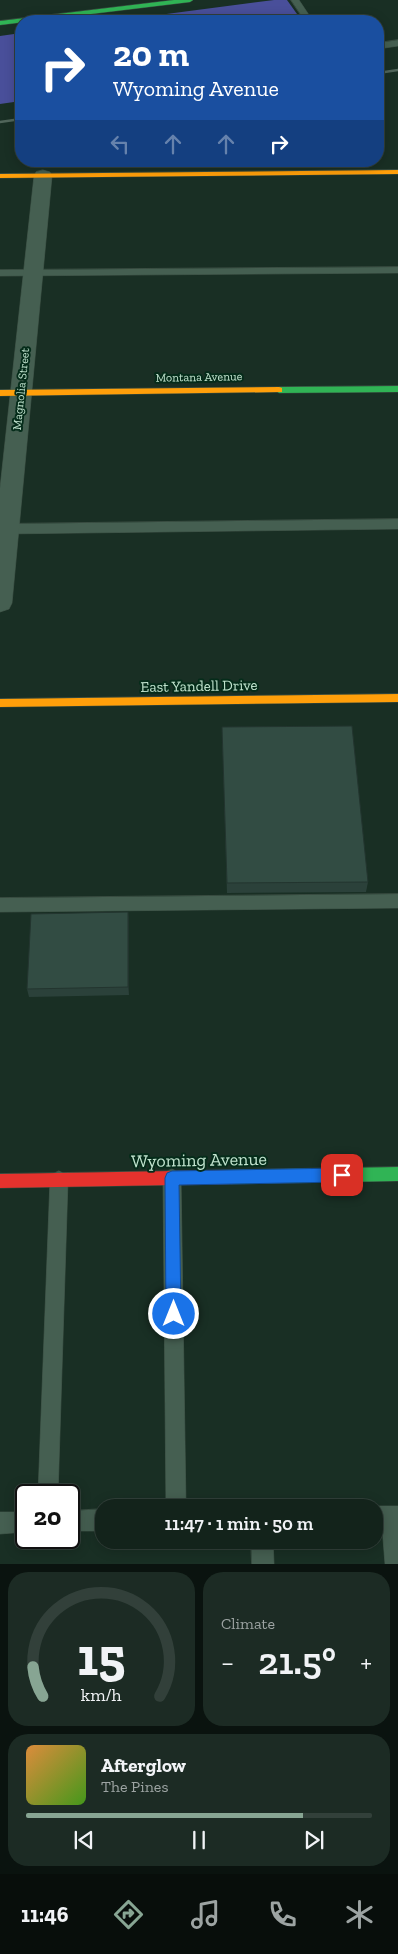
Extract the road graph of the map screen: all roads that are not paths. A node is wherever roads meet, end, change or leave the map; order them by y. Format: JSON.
{"nodes":[{"id":1,"x":66,"y":0,"type":"edge"},
{"id":2,"x":190,"y":0,"type":"edge"},
{"id":3,"x":295,"y":0,"type":"edge"},
{"id":4,"x":65,"y":15,"type":"joint"},
{"id":5,"x":305,"y":15,"type":"edge"},
{"id":6,"x":15,"y":21,"type":"edge"},
{"id":7,"x":0,"y":23,"type":"edge"},
{"id":8,"x":398,"y":43,"type":"edge"},
{"id":9,"x":384,"y":45,"type":"edge"},
{"id":10,"x":398,"y":172,"type":"edge"},
{"id":11,"x":0,"y":176,"type":"edge"},
{"id":12,"x":43,"y":176,"type":"junction"},
{"id":13,"x":398,"y":270,"type":"edge"},
{"id":14,"x":0,"y":273,"type":"edge"},
{"id":15,"x":32,"y":273,"type":"junction"},
{"id":16,"x":398,"y":389,"type":"edge"},
{"id":17,"x":10,"y":393,"type":"edge"},
{"id":18,"x":398,"y":524,"type":"edge"},
{"id":19,"x":4,"y":529,"type":"edge"},
{"id":20,"x":0,"y":603,"type":"edge"},
{"id":21,"x":398,"y":698,"type":"edge"},
{"id":22,"x":0,"y":703,"type":"edge"},
{"id":23,"x":398,"y":901,"type":"edge"},
{"id":24,"x":0,"y":905,"type":"edge"},
{"id":25,"x":398,"y":1174,"type":"edge"},
{"id":26,"x":172,"y":1178,"type":"junction"},
{"id":27,"x":59,"y":1180,"type":"junction"},
{"id":28,"x":0,"y":1181,"type":"edge"},
{"id":29,"x":48,"y":1484,"type":"edge"},
{"id":30,"x":176,"y":1499,"type":"edge"},
{"id":31,"x":388,"y":1516,"type":"edge"},
{"id":32,"x":95,"y":1520,"type":"edge"},
{"id":33,"x":80,"y":1521,"type":"edge"},
{"id":34,"x":15,"y":1522,"type":"edge"},
{"id":35,"x":0,"y":1523,"type":"edge"},
{"id":36,"x":262,"y":1549,"type":"edge"},
{"id":37,"x":263,"y":1564,"type":"edge"},
{"id":38,"x":396,"y":1564,"type":"edge"}],
"edges":[{"from":1,"to":4,"type":"street"},
{"from":2,"to":4,"type":"street"},
{"from":3,"to":5,"type":"lane"},
{"from":6,"to":7,"type":"street"},
{"from":8,"to":9,"type":"lane"},
{"from":10,"to":12,"type":"street"},
{"from":11,"to":12,"type":"street"},
{"from":12,"to":15,"type":"street","name":"Magnolia Street"},
{"from":13,"to":15,"type":"lane"},
{"from":14,"to":15,"type":"lane"},
{"from":15,"to":17,"type":"street","name":"Magnolia Street"},
{"from":16,"to":17,"type":"street","name":"Montana Avenue"},
{"from":17,"to":19,"type":"street","name":"Magnolia Street"},
{"from":18,"to":19,"type":"lane"},
{"from":19,"to":20,"type":"street","name":"Magnolia Street"},
{"from":21,"to":22,"type":"street","name":"East Yandell Drive"},
{"from":23,"to":24,"type":"lane"},
{"from":25,"to":26,"type":"street","name":"Wyoming Avenue"},
{"from":26,"to":27,"type":"street","name":"Wyoming Avenue"},
{"from":26,"to":30,"type":"lane"},
{"from":27,"to":28,"type":"street","name":"Wyoming Avenue"},
{"from":27,"to":29,"type":"lane"},
{"from":31,"to":38,"type":"lane"},
{"from":32,"to":33,"type":"lane"},
{"from":34,"to":35,"type":"lane"},
{"from":36,"to":37,"type":"lane"}]}
